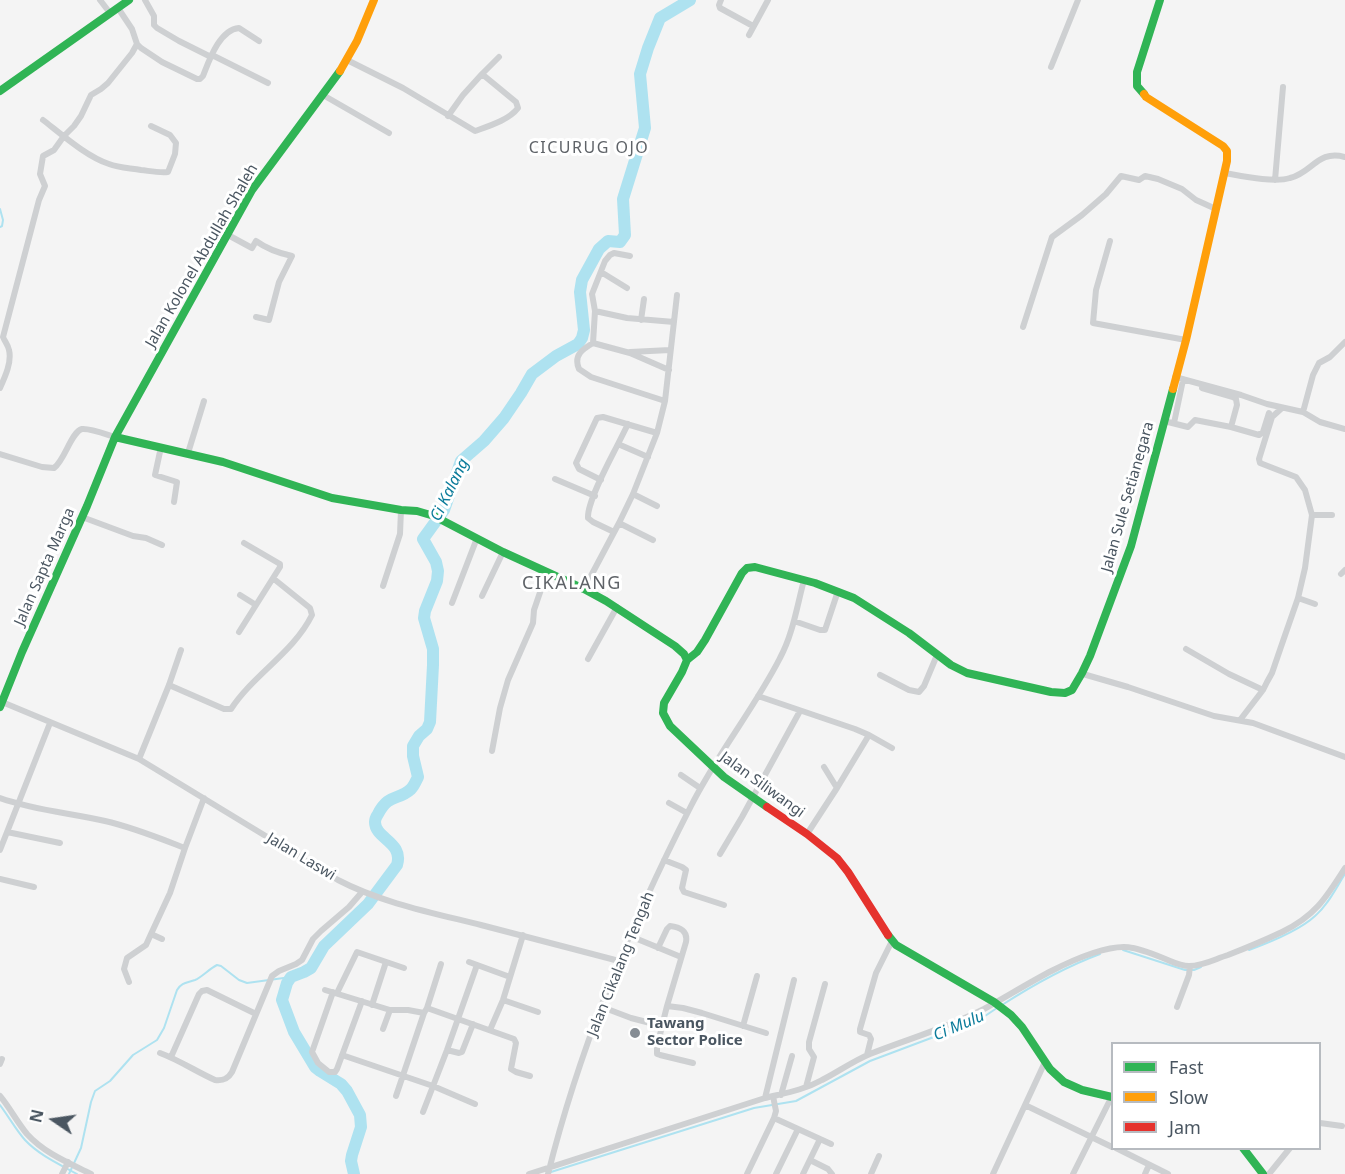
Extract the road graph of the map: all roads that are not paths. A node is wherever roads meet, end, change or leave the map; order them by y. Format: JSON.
{"nodes":[{"id":1,"x":100,"y":0,"type":"edge"},
{"id":2,"x":129,"y":0,"type":"edge"},
{"id":3,"x":145,"y":0,"type":"edge"},
{"id":4,"x":374,"y":0,"type":"edge"},
{"id":5,"x":721,"y":0,"type":"edge"},
{"id":6,"x":768,"y":0,"type":"edge"},
{"id":7,"x":1078,"y":0,"type":"edge"},
{"id":8,"x":1160,"y":0,"type":"edge"},
{"id":9,"x":114,"y":10,"type":"junction"},
{"id":10,"x":753,"y":27,"type":"junction"},
{"id":11,"x":749,"y":34,"type":"dead end"},
{"id":12,"x":259,"y":41,"type":"dead end"},
{"id":13,"x":137,"y":44,"type":"junction"},
{"id":14,"x":212,"y":56,"type":"junction"},
{"id":15,"x":499,"y":57,"type":"dead end"},
{"id":16,"x":347,"y":60,"type":"junction"},
{"id":17,"x":1051,"y":67,"type":"dead end"},
{"id":18,"x":482,"y":74,"type":"junction"},
{"id":19,"x":268,"y":83,"type":"dead end"},
{"id":20,"x":1283,"y":87,"type":"dead end"},
{"id":21,"x":0,"y":91,"type":"edge"},
{"id":22,"x":323,"y":95,"type":"junction"},
{"id":23,"x":448,"y":116,"type":"junction"},
{"id":24,"x":43,"y":120,"type":"dead end"},
{"id":25,"x":151,"y":126,"type":"dead end"},
{"id":26,"x":388,"y":133,"type":"dead end"},
{"id":27,"x":64,"y":136,"type":"junction"},
{"id":28,"x":1345,"y":158,"type":"edge"},
{"id":29,"x":1225,"y":173,"type":"junction"},
{"id":30,"x":1275,"y":180,"type":"junction"},
{"id":31,"x":1216,"y":209,"type":"junction"},
{"id":32,"x":228,"y":235,"type":"junction"},
{"id":33,"x":1110,"y":241,"type":"dead end"},
{"id":34,"x":630,"y":256,"type":"dead end"},
{"id":35,"x":601,"y":272,"type":"junction"},
{"id":36,"x":627,"y":288,"type":"dead end"},
{"id":37,"x":677,"y":295,"type":"dead end"},
{"id":38,"x":644,"y":299,"type":"dead end"},
{"id":39,"x":595,"y":311,"type":"junction"},
{"id":40,"x":256,"y":317,"type":"dead end"},
{"id":41,"x":641,"y":320,"type":"junction"},
{"id":42,"x":674,"y":322,"type":"junction"},
{"id":43,"x":1023,"y":327,"type":"dead end"},
{"id":44,"x":1186,"y":340,"type":"junction"},
{"id":45,"x":1345,"y":342,"type":"edge"},
{"id":46,"x":593,"y":343,"type":"junction"},
{"id":47,"x":670,"y":350,"type":"junction"},
{"id":48,"x":630,"y":352,"type":"junction"},
{"id":49,"x":669,"y":370,"type":"junction"},
{"id":50,"x":1179,"y":379,"type":"junction"},
{"id":51,"x":0,"y":388,"type":"edge"},
{"id":52,"x":1202,"y":388,"type":"dead end"},
{"id":53,"x":204,"y":400,"type":"dead end"},
{"id":54,"x":665,"y":401,"type":"junction"},
{"id":55,"x":1282,"y":408,"type":"junction"},
{"id":56,"x":1303,"y":412,"type":"junction"},
{"id":57,"x":1269,"y":413,"type":"dead end"},
{"id":58,"x":1164,"y":421,"type":"junction"},
{"id":59,"x":1174,"y":423,"type":"junction"},
{"id":60,"x":628,"y":424,"type":"junction"},
{"id":61,"x":1231,"y":427,"type":"junction"},
{"id":62,"x":1345,"y":429,"type":"edge"},
{"id":63,"x":657,"y":433,"type":"junction"},
{"id":64,"x":116,"y":437,"type":"junction"},
{"id":65,"x":618,"y":444,"type":"junction"},
{"id":66,"x":161,"y":447,"type":"junction"},
{"id":67,"x":188,"y":453,"type":"junction"},
{"id":68,"x":0,"y":454,"type":"edge"},
{"id":69,"x":648,"y":457,"type":"junction"},
{"id":70,"x":555,"y":479,"type":"dead end"},
{"id":71,"x":601,"y":480,"type":"junction"},
{"id":72,"x":633,"y":494,"type":"junction"},
{"id":73,"x":595,"y":496,"type":"junction"},
{"id":74,"x":174,"y":502,"type":"dead end"},
{"id":75,"x":657,"y":506,"type":"dead end"},
{"id":76,"x":401,"y":510,"type":"junction"},
{"id":77,"x":1312,"y":515,"type":"junction"},
{"id":78,"x":1332,"y":515,"type":"dead end"},
{"id":79,"x":82,"y":517,"type":"junction"},
{"id":80,"x":620,"y":523,"type":"junction"},
{"id":81,"x":614,"y":532,"type":"junction"},
{"id":82,"x":477,"y":538,"type":"junction"},
{"id":83,"x":653,"y":540,"type":"dead end"},
{"id":84,"x":244,"y":543,"type":"dead end"},
{"id":85,"x":162,"y":545,"type":"dead end"},
{"id":86,"x":503,"y":552,"type":"junction"},
{"id":87,"x":547,"y":572,"type":"junction"},
{"id":88,"x":274,"y":579,"type":"junction"},
{"id":89,"x":804,"y":580,"type":"junction"},
{"id":90,"x":383,"y":586,"type":"dead end"},
{"id":91,"x":584,"y":589,"type":"junction"},
{"id":92,"x":838,"y":591,"type":"junction"},
{"id":93,"x":240,"y":595,"type":"dead end"},
{"id":94,"x":482,"y":596,"type":"dead end"},
{"id":95,"x":1298,"y":598,"type":"junction"},
{"id":96,"x":452,"y":603,"type":"dead end"},
{"id":97,"x":1315,"y":604,"type":"dead end"},
{"id":98,"x":256,"y":605,"type":"junction"},
{"id":99,"x":616,"y":607,"type":"junction"},
{"id":100,"x":794,"y":621,"type":"junction"},
{"id":101,"x":239,"y":632,"type":"dead end"},
{"id":102,"x":1186,"y":649,"type":"dead end"},
{"id":103,"x":181,"y":650,"type":"dead end"},
{"id":104,"x":937,"y":655,"type":"junction"},
{"id":105,"x":588,"y":659,"type":"dead end"},
{"id":106,"x":687,"y":660,"type":"junction"},
{"id":107,"x":1083,"y":674,"type":"junction"},
{"id":108,"x":880,"y":675,"type":"dead end"},
{"id":109,"x":169,"y":685,"type":"junction"},
{"id":110,"x":1263,"y":690,"type":"junction"},
{"id":111,"x":758,"y":696,"type":"junction"},
{"id":112,"x":1,"y":705,"type":"edge"},
{"id":113,"x":800,"y":711,"type":"junction"},
{"id":114,"x":1240,"y":720,"type":"junction"},
{"id":115,"x":50,"y":723,"type":"junction"},
{"id":116,"x":869,"y":735,"type":"junction"},
{"id":117,"x":892,"y":748,"type":"dead end"},
{"id":118,"x":492,"y":751,"type":"dead end"},
{"id":119,"x":1345,"y":757,"type":"edge"},
{"id":120,"x":139,"y":759,"type":"junction"},
{"id":121,"x":712,"y":766,"type":"junction"},
{"id":122,"x":824,"y":767,"type":"dead end"},
{"id":123,"x":681,"y":775,"type":"dead end"},
{"id":124,"x":700,"y":788,"type":"junction"},
{"id":125,"x":837,"y":788,"type":"junction"},
{"id":126,"x":0,"y":798,"type":"edge"},
{"id":127,"x":204,"y":798,"type":"junction"},
{"id":128,"x":753,"y":798,"type":"junction"},
{"id":129,"x":669,"y":803,"type":"dead end"},
{"id":130,"x":18,"y":804,"type":"junction"},
{"id":131,"x":687,"y":813,"type":"junction"},
{"id":132,"x":7,"y":832,"type":"junction"},
{"id":133,"x":807,"y":834,"type":"junction"},
{"id":134,"x":60,"y":843,"type":"dead end"},
{"id":135,"x":185,"y":848,"type":"junction"},
{"id":136,"x":0,"y":850,"type":"edge"},
{"id":137,"x":720,"y":854,"type":"dead end"},
{"id":138,"x":664,"y":860,"type":"junction"},
{"id":139,"x":1345,"y":868,"type":"edge"},
{"id":140,"x":0,"y":879,"type":"edge"},
{"id":141,"x":33,"y":887,"type":"dead end"},
{"id":142,"x":364,"y":893,"type":"junction"},
{"id":143,"x":724,"y":905,"type":"dead end"},
{"id":144,"x":151,"y":934,"type":"junction"},
{"id":145,"x":523,"y":935,"type":"junction"},
{"id":146,"x":630,"y":936,"type":"junction"},
{"id":147,"x":162,"y":939,"type":"dead end"},
{"id":148,"x":892,"y":941,"type":"junction"},
{"id":149,"x":658,"y":948,"type":"junction"},
{"id":150,"x":681,"y":957,"type":"junction"},
{"id":151,"x":386,"y":962,"type":"junction"},
{"id":152,"x":469,"y":962,"type":"dead end"},
{"id":153,"x":619,"y":962,"type":"junction"},
{"id":154,"x":441,"y":964,"type":"dead end"},
{"id":155,"x":477,"y":965,"type":"junction"},
{"id":156,"x":1190,"y":966,"type":"junction"},
{"id":157,"x":404,"y":969,"type":"dead end"},
{"id":158,"x":757,"y":976,"type":"dead end"},
{"id":159,"x":510,"y":977,"type":"junction"},
{"id":160,"x":794,"y":980,"type":"dead end"},
{"id":161,"x":129,"y":982,"type":"dead end"},
{"id":162,"x":825,"y":984,"type":"dead end"},
{"id":163,"x":325,"y":990,"type":"dead end"},
{"id":164,"x":335,"y":992,"type":"junction"},
{"id":165,"x":503,"y":1000,"type":"junction"},
{"id":166,"x":362,"y":1001,"type":"junction"},
{"id":167,"x":994,"y":1002,"type":"junction"},
{"id":168,"x":372,"y":1005,"type":"junction"},
{"id":169,"x":667,"y":1006,"type":"junction"},
{"id":170,"x":602,"y":1007,"type":"junction"},
{"id":171,"x":1177,"y":1007,"type":"dead end"},
{"id":172,"x":390,"y":1010,"type":"junction"},
{"id":173,"x":425,"y":1011,"type":"junction"},
{"id":174,"x":538,"y":1012,"type":"dead end"},
{"id":175,"x":256,"y":1014,"type":"junction"},
{"id":176,"x":458,"y":1018,"type":"junction"},
{"id":177,"x":473,"y":1024,"type":"junction"},
{"id":178,"x":662,"y":1026,"type":"junction"},
{"id":179,"x":743,"y":1026,"type":"junction"},
{"id":180,"x":383,"y":1029,"type":"dead end"},
{"id":181,"x":490,"y":1030,"type":"junction"},
{"id":182,"x":766,"y":1033,"type":"dead end"},
{"id":183,"x":447,"y":1050,"type":"junction"},
{"id":184,"x":160,"y":1053,"type":"dead end"},
{"id":185,"x":342,"y":1055,"type":"junction"},
{"id":186,"x":867,"y":1055,"type":"junction"},
{"id":187,"x":792,"y":1056,"type":"dead end"},
{"id":188,"x":171,"y":1057,"type":"junction"},
{"id":189,"x":1046,"y":1062,"type":"junction"},
{"id":190,"x":693,"y":1063,"type":"dead end"},
{"id":191,"x":530,"y":1076,"type":"dead end"},
{"id":192,"x":402,"y":1077,"type":"junction"},
{"id":193,"x":433,"y":1086,"type":"junction"},
{"id":194,"x":806,"y":1087,"type":"junction"},
{"id":195,"x":781,"y":1095,"type":"junction"},
{"id":196,"x":0,"y":1096,"type":"edge"},
{"id":197,"x":396,"y":1096,"type":"dead end"},
{"id":198,"x":1111,"y":1096,"type":"edge"},
{"id":199,"x":774,"y":1097,"type":"junction"},
{"id":200,"x":765,"y":1098,"type":"junction"},
{"id":201,"x":1111,"y":1098,"type":"edge"},
{"id":202,"x":475,"y":1104,"type":"dead end"},
{"id":203,"x":1025,"y":1105,"type":"junction"},
{"id":204,"x":423,"y":1112,"type":"dead end"},
{"id":205,"x":775,"y":1115,"type":"junction"},
{"id":206,"x":1321,"y":1123,"type":"edge"},
{"id":207,"x":1342,"y":1126,"type":"dead end"},
{"id":208,"x":798,"y":1129,"type":"junction"},
{"id":209,"x":1092,"y":1137,"type":"junction"},
{"id":210,"x":820,"y":1139,"type":"junction"},
{"id":211,"x":831,"y":1144,"type":"dead end"},
{"id":212,"x":1111,"y":1146,"type":"edge"},
{"id":213,"x":1118,"y":1150,"type":"edge"},
{"id":214,"x":1244,"y":1150,"type":"edge"},
{"id":215,"x":1289,"y":1150,"type":"edge"},
{"id":216,"x":879,"y":1156,"type":"dead end"},
{"id":217,"x":810,"y":1160,"type":"junction"},
{"id":218,"x":68,"y":1163,"type":"junction"},
{"id":219,"x":1149,"y":1165,"type":"junction"},
{"id":220,"x":549,"y":1170,"type":"edge"},
{"id":221,"x":63,"y":1173,"type":"edge"},
{"id":222,"x":91,"y":1174,"type":"edge"},
{"id":223,"x":529,"y":1174,"type":"edge"},
{"id":224,"x":747,"y":1174,"type":"edge"},
{"id":225,"x":776,"y":1174,"type":"edge"},
{"id":226,"x":803,"y":1174,"type":"edge"},
{"id":227,"x":832,"y":1174,"type":"edge"},
{"id":228,"x":871,"y":1174,"type":"edge"},
{"id":229,"x":993,"y":1174,"type":"edge"},
{"id":230,"x":1073,"y":1174,"type":"edge"},
{"id":231,"x":1144,"y":1174,"type":"edge"},
{"id":232,"x":1168,"y":1174,"type":"edge"},
{"id":233,"x":1263,"y":1174,"type":"edge"},
{"id":234,"x":1269,"y":1174,"type":"edge"}],
"edges":[{"from":1,"to":9,"type":"street"},
{"from":2,"to":9,"type":"street"},
{"from":3,"to":14,"type":"street"},
{"from":4,"to":16,"type":"street","name":"Jalan Kolonel Abdullah Shaleh"},
{"from":5,"to":10,"type":"street"},
{"from":6,"to":10,"type":"street"},
{"from":7,"to":17,"type":"street"},
{"from":8,"to":29,"type":"street","name":"Jalan Sule Setianegara"},
{"from":9,"to":13,"type":"street"},
{"from":9,"to":21,"type":"street"},
{"from":10,"to":11,"type":"street"},
{"from":12,"to":14,"type":"street"},
{"from":13,"to":14,"type":"street"},
{"from":13,"to":27,"type":"street"},
{"from":14,"to":19,"type":"street"},
{"from":15,"to":18,"type":"street"},
{"from":16,"to":22,"type":"street","name":"Jalan Kolonel Abdullah Shaleh"},
{"from":16,"to":23,"type":"street"},
{"from":18,"to":23,"type":"street"},
{"from":18,"to":23,"type":"street"},
{"from":20,"to":30,"type":"street"},
{"from":22,"to":26,"type":"street"},
{"from":22,"to":32,"type":"street","name":"Jalan Kolonel Abdullah Shaleh"},
{"from":24,"to":27,"type":"street"},
{"from":25,"to":27,"type":"street"},
{"from":27,"to":51,"type":"street"},
{"from":28,"to":30,"type":"street"},
{"from":29,"to":30,"type":"street"},
{"from":29,"to":31,"type":"street","name":"Jalan Sule Setianegara"},
{"from":31,"to":43,"type":"street"},
{"from":31,"to":44,"type":"street","name":"Jalan Sule Setianegara"},
{"from":32,"to":40,"type":"street"},
{"from":32,"to":64,"type":"street","name":"Jalan Kolonel Abdullah Shaleh"},
{"from":33,"to":44,"type":"street"},
{"from":34,"to":35,"type":"street"},
{"from":35,"to":36,"type":"street"},
{"from":35,"to":39,"type":"street"},
{"from":37,"to":42,"type":"street"},
{"from":38,"to":41,"type":"street"},
{"from":39,"to":41,"type":"street"},
{"from":39,"to":46,"type":"street"},
{"from":41,"to":42,"type":"street"},
{"from":42,"to":47,"type":"street"},
{"from":44,"to":50,"type":"street","name":"Jalan Sule Setianegara"},
{"from":45,"to":56,"type":"street"},
{"from":46,"to":48,"type":"street"},
{"from":46,"to":54,"type":"street"},
{"from":47,"to":48,"type":"street"},
{"from":47,"to":49,"type":"street"},
{"from":48,"to":49,"type":"street"},
{"from":49,"to":54,"type":"street"},
{"from":50,"to":55,"type":"street"},
{"from":50,"to":58,"type":"street","name":"Jalan Sule Setianegara"},
{"from":50,"to":59,"type":"street"},
{"from":52,"to":61,"type":"street"},
{"from":53,"to":67,"type":"street"},
{"from":54,"to":63,"type":"street"},
{"from":55,"to":56,"type":"street"},
{"from":55,"to":77,"type":"street"},
{"from":56,"to":62,"type":"street"},
{"from":57,"to":61,"type":"street"},
{"from":58,"to":59,"type":"street"},
{"from":58,"to":107,"type":"street","name":"Jalan Sule Setianegara"},
{"from":59,"to":61,"type":"street"},
{"from":60,"to":63,"type":"street"},
{"from":60,"to":65,"type":"street"},
{"from":60,"to":71,"type":"street"},
{"from":63,"to":69,"type":"street"},
{"from":64,"to":66,"type":"street"},
{"from":64,"to":68,"type":"street"},
{"from":64,"to":79,"type":"street","name":"Jalan Sapta Marga"},
{"from":65,"to":69,"type":"street"},
{"from":65,"to":71,"type":"street"},
{"from":66,"to":67,"type":"street"},
{"from":66,"to":74,"type":"street"},
{"from":67,"to":76,"type":"street"},
{"from":69,"to":72,"type":"street"},
{"from":70,"to":73,"type":"street"},
{"from":71,"to":73,"type":"street"},
{"from":72,"to":75,"type":"street"},
{"from":72,"to":80,"type":"street"},
{"from":73,"to":81,"type":"street"},
{"from":76,"to":82,"type":"street"},
{"from":76,"to":90,"type":"street"},
{"from":77,"to":78,"type":"street"},
{"from":77,"to":95,"type":"street"},
{"from":79,"to":85,"type":"street"},
{"from":79,"to":112,"type":"street","name":"Jalan Sapta Marga"},
{"from":80,"to":81,"type":"street"},
{"from":80,"to":83,"type":"street"},
{"from":81,"to":91,"type":"street"},
{"from":82,"to":86,"type":"street"},
{"from":82,"to":96,"type":"street"},
{"from":84,"to":88,"type":"street"},
{"from":86,"to":87,"type":"street"},
{"from":86,"to":94,"type":"street"},
{"from":87,"to":91,"type":"street"},
{"from":87,"to":118,"type":"street"},
{"from":88,"to":98,"type":"street"},
{"from":88,"to":109,"type":"street"},
{"from":89,"to":92,"type":"street","name":"Jalan Sule Setianegara"},
{"from":89,"to":100,"type":"street","name":"Jalan Cikalang Tengah"},
{"from":89,"to":106,"type":"street","name":"Jalan Sule Setianegara"},
{"from":91,"to":99,"type":"street"},
{"from":92,"to":100,"type":"street"},
{"from":92,"to":104,"type":"street","name":"Jalan Sule Setianegara"},
{"from":93,"to":98,"type":"street"},
{"from":95,"to":97,"type":"street"},
{"from":95,"to":110,"type":"street"},
{"from":98,"to":101,"type":"street"},
{"from":99,"to":105,"type":"street"},
{"from":99,"to":106,"type":"street"},
{"from":100,"to":111,"type":"street","name":"Jalan Cikalang Tengah"},
{"from":102,"to":110,"type":"street"},
{"from":103,"to":109,"type":"street"},
{"from":104,"to":107,"type":"street","name":"Jalan Sule Setianegara"},
{"from":104,"to":108,"type":"street"},
{"from":106,"to":121,"type":"street","name":"Jalan Siliwangi"},
{"from":107,"to":114,"type":"street"},
{"from":109,"to":120,"type":"street"},
{"from":110,"to":114,"type":"street"},
{"from":111,"to":113,"type":"street"},
{"from":111,"to":121,"type":"street","name":"Jalan Cikalang Tengah"},
{"from":112,"to":115,"type":"street","name":"Jalan Laswi"},
{"from":113,"to":116,"type":"street"},
{"from":113,"to":128,"type":"street"},
{"from":114,"to":119,"type":"street"},
{"from":115,"to":120,"type":"street","name":"Jalan Laswi"},
{"from":115,"to":130,"type":"street"},
{"from":116,"to":117,"type":"street"},
{"from":116,"to":125,"type":"street"},
{"from":120,"to":127,"type":"street","name":"Jalan Laswi"},
{"from":121,"to":124,"type":"street","name":"Jalan Cikalang Tengah"},
{"from":121,"to":128,"type":"street","name":"Jalan Siliwangi"},
{"from":122,"to":125,"type":"street"},
{"from":123,"to":124,"type":"street"},
{"from":124,"to":131,"type":"street","name":"Jalan Cikalang Tengah"},
{"from":125,"to":133,"type":"street"},
{"from":126,"to":130,"type":"street"},
{"from":127,"to":135,"type":"street"},
{"from":127,"to":142,"type":"street","name":"Jalan Laswi"},
{"from":128,"to":133,"type":"street","name":"Jalan Siliwangi"},
{"from":128,"to":137,"type":"street"},
{"from":129,"to":131,"type":"street"},
{"from":130,"to":132,"type":"street"},
{"from":130,"to":135,"type":"street"},
{"from":131,"to":138,"type":"street","name":"Jalan Cikalang Tengah"},
{"from":132,"to":134,"type":"street"},
{"from":132,"to":136,"type":"street"},
{"from":133,"to":148,"type":"street","name":"Jalan Siliwangi"},
{"from":135,"to":144,"type":"street"},
{"from":138,"to":143,"type":"street"},
{"from":138,"to":146,"type":"street","name":"Jalan Cikalang Tengah"},
{"from":139,"to":156,"type":"street"},
{"from":140,"to":141,"type":"street"},
{"from":142,"to":145,"type":"street","name":"Jalan Laswi"},
{"from":142,"to":175,"type":"street"},
{"from":144,"to":147,"type":"street"},
{"from":144,"to":161,"type":"street"},
{"from":145,"to":153,"type":"street","name":"Jalan Laswi"},
{"from":145,"to":159,"type":"street"},
{"from":146,"to":149,"type":"street"},
{"from":146,"to":153,"type":"street","name":"Jalan Cikalang Tengah"},
{"from":148,"to":167,"type":"street","name":"Jalan Siliwangi"},
{"from":148,"to":186,"type":"street"},
{"from":149,"to":150,"type":"street"},
{"from":149,"to":150,"type":"street"},
{"from":150,"to":169,"type":"street"},
{"from":151,"to":157,"type":"street"},
{"from":151,"to":164,"type":"street"},
{"from":151,"to":168,"type":"street"},
{"from":152,"to":155,"type":"street"},
{"from":153,"to":170,"type":"street","name":"Jalan Cikalang Tengah"},
{"from":154,"to":173,"type":"street"},
{"from":155,"to":159,"type":"street"},
{"from":155,"to":176,"type":"street"},
{"from":156,"to":167,"type":"street"},
{"from":156,"to":171,"type":"street"},
{"from":158,"to":179,"type":"street"},
{"from":159,"to":165,"type":"street"},
{"from":160,"to":200,"type":"street"},
{"from":162,"to":194,"type":"street"},
{"from":163,"to":164,"type":"street"},
{"from":164,"to":166,"type":"street"},
{"from":164,"to":185,"type":"street"},
{"from":165,"to":174,"type":"street"},
{"from":165,"to":181,"type":"street"},
{"from":166,"to":168,"type":"street"},
{"from":166,"to":185,"type":"street"},
{"from":167,"to":186,"type":"street"},
{"from":167,"to":189,"type":"street","name":"Jalan Siliwangi"},
{"from":168,"to":172,"type":"street"},
{"from":169,"to":178,"type":"street"},
{"from":169,"to":179,"type":"street"},
{"from":170,"to":178,"type":"street"},
{"from":170,"to":220,"type":"street","name":"Jalan Cikalang Tengah"},
{"from":172,"to":173,"type":"street"},
{"from":172,"to":180,"type":"street"},
{"from":173,"to":176,"type":"street"},
{"from":173,"to":192,"type":"street"},
{"from":175,"to":188,"type":"street"},
{"from":175,"to":188,"type":"street"},
{"from":176,"to":177,"type":"street"},
{"from":176,"to":183,"type":"street"},
{"from":177,"to":181,"type":"street"},
{"from":177,"to":183,"type":"street"},
{"from":178,"to":190,"type":"street"},
{"from":179,"to":182,"type":"street"},
{"from":181,"to":191,"type":"street"},
{"from":183,"to":193,"type":"street"},
{"from":184,"to":188,"type":"street"},
{"from":185,"to":192,"type":"street"},
{"from":186,"to":194,"type":"street"},
{"from":187,"to":195,"type":"street"},
{"from":189,"to":198,"type":"street","name":"Jalan Siliwangi"},
{"from":189,"to":203,"type":"street"},
{"from":192,"to":193,"type":"street"},
{"from":192,"to":197,"type":"street"},
{"from":193,"to":202,"type":"street"},
{"from":193,"to":204,"type":"street"},
{"from":194,"to":195,"type":"street"},
{"from":195,"to":199,"type":"street"},
{"from":196,"to":218,"type":"street"},
{"from":199,"to":200,"type":"street"},
{"from":199,"to":205,"type":"street"},
{"from":200,"to":220,"type":"street"},
{"from":201,"to":209,"type":"street"},
{"from":203,"to":209,"type":"street"},
{"from":203,"to":229,"type":"street"},
{"from":205,"to":208,"type":"street"},
{"from":205,"to":224,"type":"street"},
{"from":206,"to":207,"type":"street"},
{"from":208,"to":210,"type":"street"},
{"from":208,"to":225,"type":"street"},
{"from":209,"to":212,"type":"street"},
{"from":209,"to":230,"type":"street"},
{"from":210,"to":211,"type":"street"},
{"from":210,"to":217,"type":"street"},
{"from":213,"to":219,"type":"street"},
{"from":214,"to":233,"type":"street"},
{"from":215,"to":234,"type":"street"},
{"from":216,"to":228,"type":"street"},
{"from":217,"to":226,"type":"street"},
{"from":217,"to":227,"type":"street"},
{"from":218,"to":221,"type":"street"},
{"from":218,"to":222,"type":"street"},
{"from":219,"to":231,"type":"street"},
{"from":219,"to":232,"type":"street"},
{"from":220,"to":223,"type":"street"}]}
